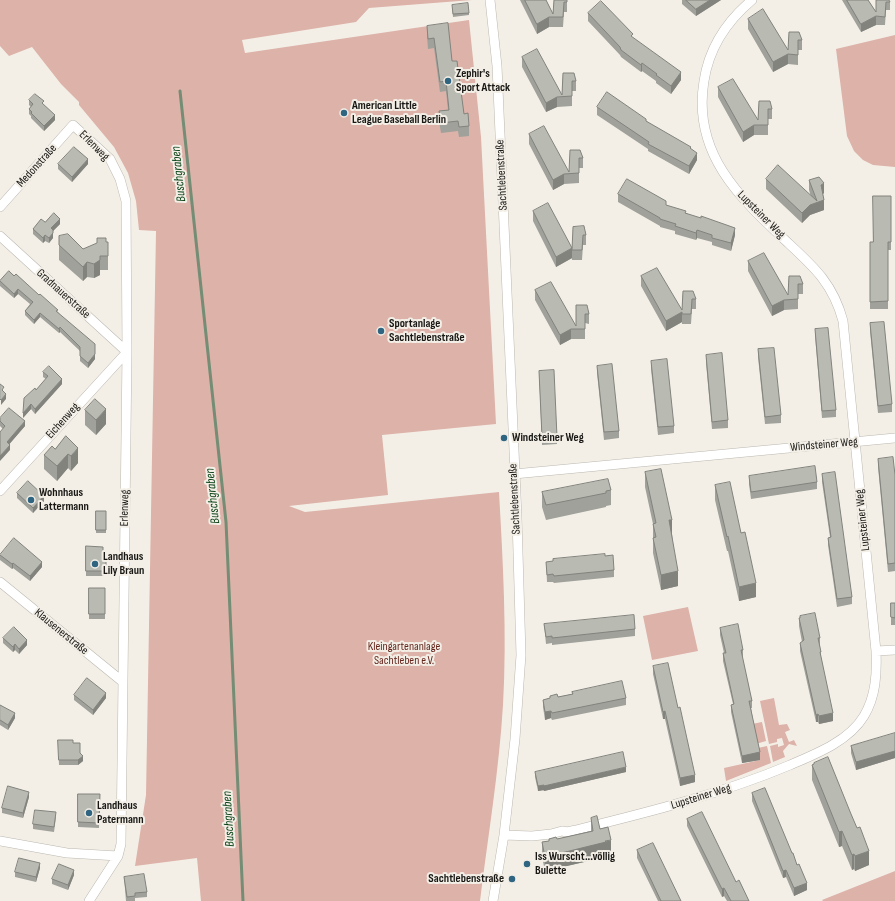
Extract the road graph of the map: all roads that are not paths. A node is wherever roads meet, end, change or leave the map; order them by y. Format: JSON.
{"nodes":[{"id":1,"x":490,"y":0,"type":"edge"},
{"id":2,"x":752,"y":0,"type":"edge"},
{"id":3,"x":73,"y":125,"type":"joint"},
{"id":4,"x":0,"y":207,"type":"edge"},
{"id":5,"x":0,"y":236,"type":"edge"},
{"id":6,"x":127,"y":352,"type":"junction"},
{"id":7,"x":895,"y":438,"type":"edge"},
{"id":8,"x":855,"y":442,"type":"junction"},
{"id":9,"x":514,"y":474,"type":"junction"},
{"id":10,"x":0,"y":491,"type":"edge"},
{"id":11,"x":0,"y":582,"type":"edge"},
{"id":12,"x":895,"y":650,"type":"edge"},
{"id":13,"x":876,"y":651,"type":"junction"},
{"id":14,"x":123,"y":682,"type":"junction"},
{"id":15,"x":504,"y":835,"type":"junction"},
{"id":16,"x":0,"y":841,"type":"edge"},
{"id":17,"x":118,"y":856,"type":"junction"},
{"id":18,"x":89,"y":901,"type":"edge"},
{"id":19,"x":493,"y":901,"type":"edge"}],
"edges":[{"from":1,"to":9,"type":"street","name":"Sachtlebenstraße"},
{"from":2,"to":8,"type":"street","name":"Lupsteiner Weg"},
{"from":3,"to":4,"type":"street","name":"Medonstraße"},
{"from":3,"to":6,"type":"street","name":"Erlenweg"},
{"from":5,"to":6,"type":"street","name":"Gradnauerstraße"},
{"from":6,"to":10,"type":"street","name":"Eichenweg"},
{"from":6,"to":14,"type":"street","name":"Erlenweg"},
{"from":7,"to":8,"type":"street","name":"Windsteiner Weg"},
{"from":8,"to":9,"type":"street","name":"Windsteiner Weg"},
{"from":8,"to":13,"type":"street","name":"Lupsteiner Weg"},
{"from":9,"to":15,"type":"street","name":"Sachtlebenstraße"},
{"from":11,"to":14,"type":"street","name":"Klausenerstraße"},
{"from":12,"to":13,"type":"street"},
{"from":13,"to":15,"type":"street","name":"Lupsteiner Weg"},
{"from":14,"to":17,"type":"street","name":"Erlenweg"},
{"from":15,"to":19,"type":"street","name":"Sachtlebenstraße"},
{"from":16,"to":17,"type":"street"},
{"from":17,"to":18,"type":"street","name":"Erlenweg"}]}
